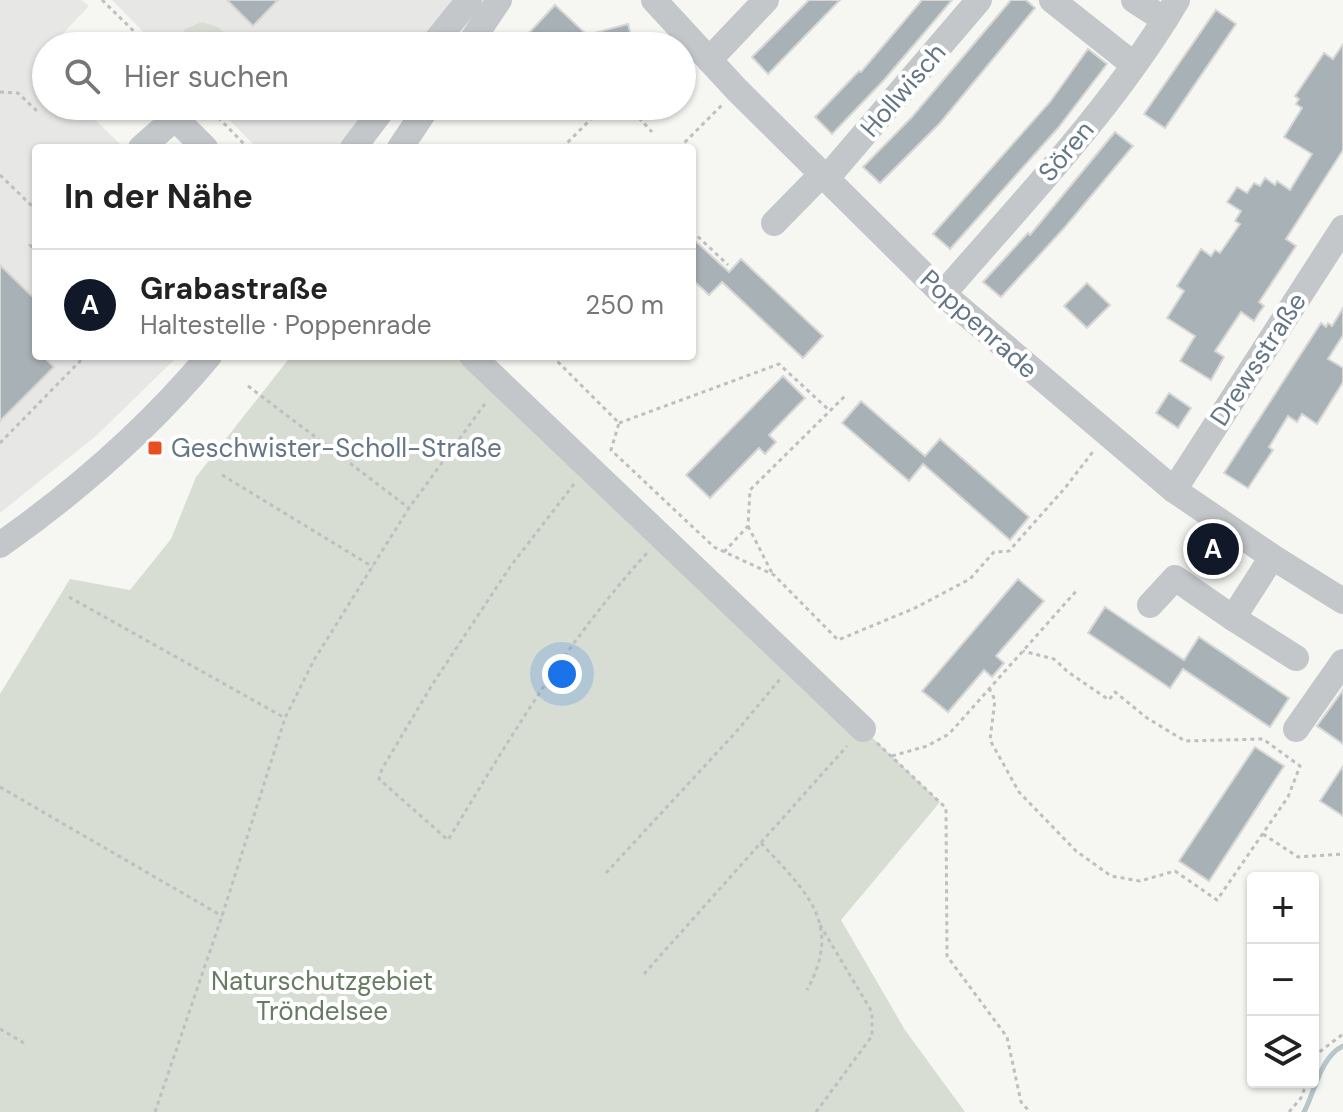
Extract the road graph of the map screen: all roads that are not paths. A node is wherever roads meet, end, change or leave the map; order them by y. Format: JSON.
{"nodes":[{"id":1,"x":469,"y":0,"type":"edge"},
{"id":2,"x":499,"y":0,"type":"edge"},
{"id":3,"x":654,"y":0,"type":"edge"},
{"id":4,"x":766,"y":0,"type":"edge"},
{"id":5,"x":979,"y":0,"type":"edge"},
{"id":6,"x":1052,"y":0,"type":"edge"},
{"id":7,"x":1134,"y":0,"type":"edge"},
{"id":8,"x":1171,"y":10,"type":"edge"},
{"id":9,"x":443,"y":32,"type":"edge"},
{"id":10,"x":477,"y":32,"type":"edge"},
{"id":11,"x":683,"y":32,"type":"edge"},
{"id":12,"x":696,"y":46,"type":"edge"},
{"id":13,"x":709,"y":60,"type":"junction"},
{"id":14,"x":1134,"y":65,"type":"junction"},
{"id":15,"x":173,"y":120,"type":"edge"},
{"id":16,"x":177,"y":120,"type":"edge"},
{"id":17,"x":374,"y":120,"type":"edge"},
{"id":18,"x":419,"y":120,"type":"edge"},
{"id":19,"x":146,"y":144,"type":"edge"},
{"id":20,"x":201,"y":144,"type":"edge"},
{"id":21,"x":356,"y":144,"type":"edge"},
{"id":22,"x":403,"y":144,"type":"edge"},
{"id":23,"x":824,"y":176,"type":"junction"},
{"id":24,"x":774,"y":223,"type":"dead end"},
{"id":25,"x":1343,"y":228,"type":"edge"},
{"id":26,"x":943,"y":294,"type":"junction"},
{"id":27,"x":206,"y":360,"type":"edge"},
{"id":28,"x":477,"y":360,"type":"edge"},
{"id":29,"x":1174,"y":490,"type":"junction"},
{"id":30,"x":0,"y":545,"type":"edge"},
{"id":31,"x":1272,"y":557,"type":"junction"},
{"id":32,"x":1343,"y":601,"type":"edge"},
{"id":33,"x":1150,"y":605,"type":"dead end"},
{"id":34,"x":1233,"y":618,"type":"junction"},
{"id":35,"x":1296,"y":658,"type":"dead end"},
{"id":36,"x":1343,"y":662,"type":"edge"},
{"id":37,"x":863,"y":729,"type":"road end"},
{"id":38,"x":1296,"y":729,"type":"dead end"}],
"edges":[{"from":1,"to":9,"type":"street"},
{"from":2,"to":10,"type":"street"},
{"from":3,"to":11,"type":"street","name":"Poppenrade"},
{"from":4,"to":13,"type":"street"},
{"from":5,"to":23,"type":"street","name":"Hollwisch"},
{"from":6,"to":14,"type":"street"},
{"from":7,"to":8,"type":"street"},
{"from":8,"to":14,"type":"street","name":"Sören"},
{"from":12,"to":13,"type":"street","name":"Poppenrade"},
{"from":13,"to":23,"type":"street","name":"Poppenrade"},
{"from":14,"to":26,"type":"street","name":"Sören"},
{"from":15,"to":19,"type":"street"},
{"from":16,"to":20,"type":"street"},
{"from":17,"to":21,"type":"street"},
{"from":18,"to":22,"type":"street"},
{"from":23,"to":24,"type":"street","name":"Hollwisch"},
{"from":23,"to":26,"type":"street","name":"Poppenrade"},
{"from":25,"to":29,"type":"street","name":"Drewsstraße"},
{"from":26,"to":29,"type":"street","name":"Poppenrade"},
{"from":27,"to":30,"type":"street"},
{"from":28,"to":37,"type":"street"},
{"from":29,"to":31,"type":"street","name":"Poppenrade"},
{"from":31,"to":32,"type":"street","name":"Poppenrade"},
{"from":31,"to":34,"type":"street"},
{"from":33,"to":34,"type":"street"},
{"from":34,"to":35,"type":"street"},
{"from":36,"to":38,"type":"street"}]}
